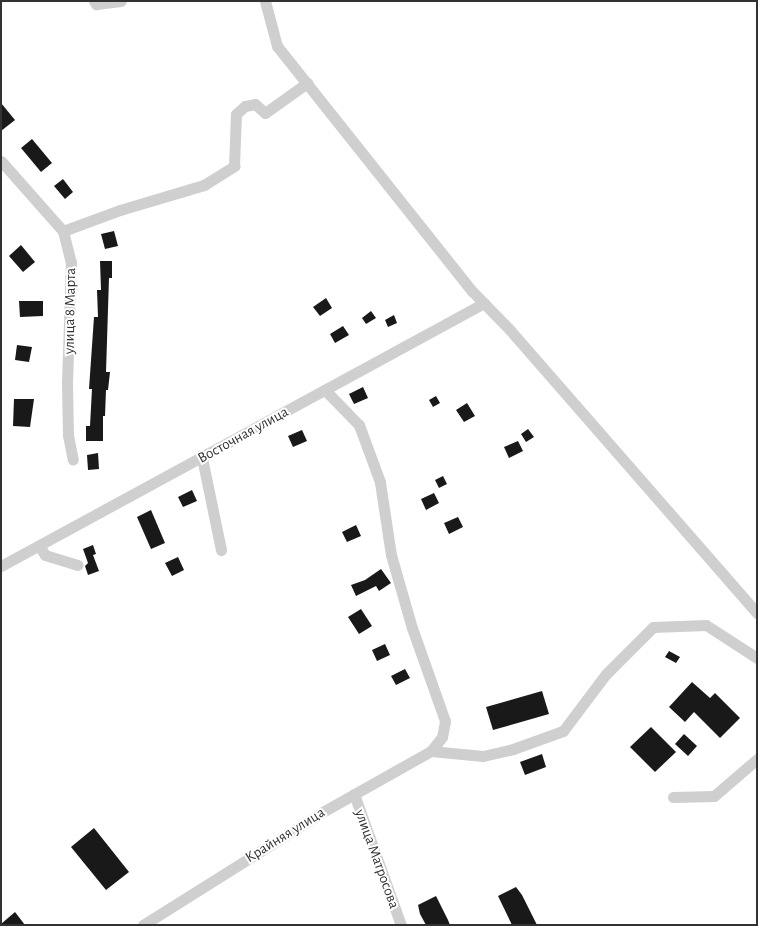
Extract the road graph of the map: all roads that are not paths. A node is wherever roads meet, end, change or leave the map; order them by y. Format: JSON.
{"nodes":[{"id":1,"x":94,"y":1,"type":"edge"},
{"id":2,"x":121,"y":1,"type":"edge"},
{"id":3,"x":265,"y":1,"type":"edge"},
{"id":4,"x":307,"y":84,"type":"junction"},
{"id":5,"x":1,"y":161,"type":"edge"},
{"id":6,"x":62,"y":231,"type":"junction"},
{"id":7,"x":484,"y":303,"type":"junction"},
{"id":8,"x":325,"y":390,"type":"junction"},
{"id":9,"x":202,"y":458,"type":"junction"},
{"id":10,"x":73,"y":460,"type":"dead end"},
{"id":11,"x":40,"y":547,"type":"junction"},
{"id":12,"x":221,"y":550,"type":"dead end"},
{"id":13,"x":78,"y":565,"type":"dead end"},
{"id":14,"x":1,"y":566,"type":"edge"},
{"id":15,"x":757,"y":613,"type":"edge"},
{"id":16,"x":757,"y":660,"type":"edge"},
{"id":17,"x":430,"y":751,"type":"junction"},
{"id":18,"x":757,"y":758,"type":"edge"},
{"id":19,"x":354,"y":794,"type":"junction"},
{"id":20,"x":673,"y":797,"type":"dead end"},
{"id":21,"x":143,"y":925,"type":"edge"},
{"id":22,"x":401,"y":925,"type":"edge"}],
"edges":[{"from":1,"to":2,"type":"street"},
{"from":3,"to":4,"type":"street"},
{"from":4,"to":6,"type":"street"},
{"from":4,"to":7,"type":"street"},
{"from":5,"to":6,"type":"street","name":"улица 8 Марта"},
{"from":6,"to":10,"type":"street","name":"улица 8 Марта"},
{"from":7,"to":8,"type":"street","name":"Восточная улица"},
{"from":7,"to":15,"type":"street"},
{"from":8,"to":9,"type":"street","name":"Восточная улица"},
{"from":8,"to":17,"type":"street"},
{"from":9,"to":11,"type":"street","name":"Восточная улица"},
{"from":9,"to":12,"type":"street"},
{"from":11,"to":13,"type":"street"},
{"from":11,"to":14,"type":"street","name":"Восточная улица"},
{"from":16,"to":17,"type":"street"},
{"from":17,"to":19,"type":"street","name":"Крайняя улица"},
{"from":18,"to":20,"type":"street"},
{"from":19,"to":21,"type":"street","name":"Крайняя улица"},
{"from":19,"to":22,"type":"street","name":"улица Матросова"}]}
